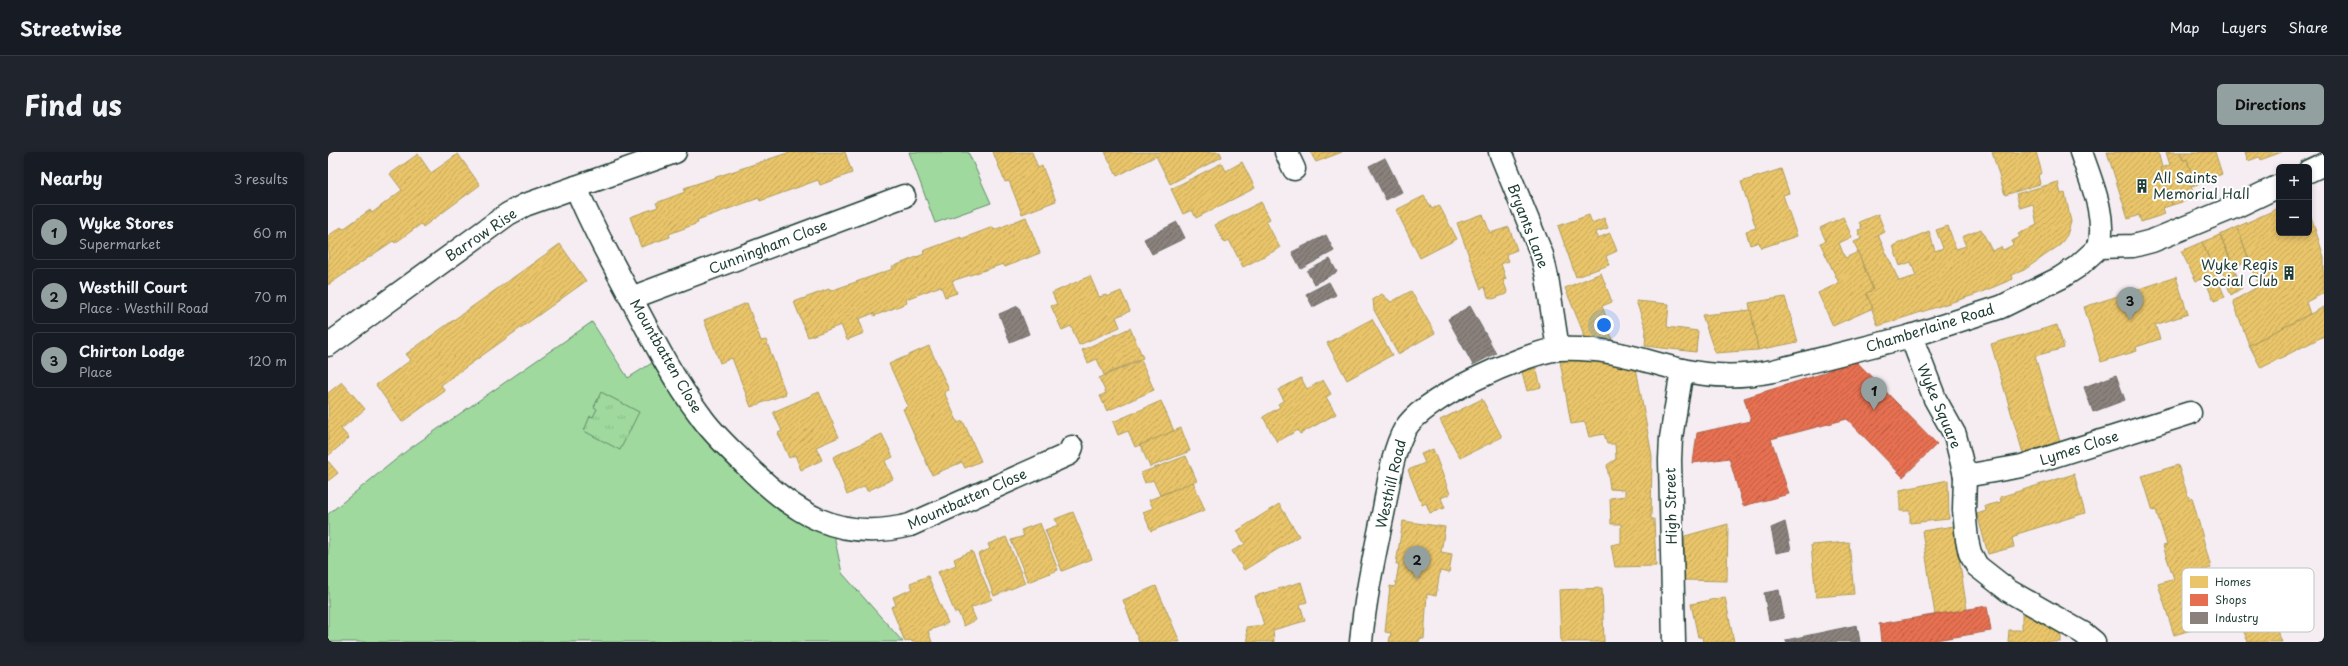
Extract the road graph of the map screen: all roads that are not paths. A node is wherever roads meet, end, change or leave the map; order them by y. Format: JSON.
{"nodes":[{"id":1,"x":675,"y":152,"type":"edge"},
{"id":2,"x":1500,"y":152,"type":"edge"},
{"id":3,"x":2081,"y":152,"type":"edge"},
{"id":4,"x":2324,"y":164,"type":"edge"},
{"id":5,"x":2312,"y":170,"type":"edge"},
{"id":6,"x":576,"y":187,"type":"junction"},
{"id":7,"x":2276,"y":187,"type":"edge"},
{"id":8,"x":904,"y":196,"type":"dead end"},
{"id":9,"x":2098,"y":247,"type":"junction"},
{"id":10,"x":631,"y":298,"type":"junction"},
{"id":11,"x":1910,"y":336,"type":"junction"},
{"id":12,"x":328,"y":345,"type":"edge"},
{"id":13,"x":1558,"y":349,"type":"junction"},
{"id":14,"x":1682,"y":370,"type":"junction"},
{"id":15,"x":2190,"y":413,"type":"dead end"},
{"id":16,"x":1072,"y":447,"type":"dead end"},
{"id":17,"x":1965,"y":476,"type":"junction"},
{"id":18,"x":1361,"y":642,"type":"edge"},
{"id":19,"x":1674,"y":642,"type":"edge"},
{"id":20,"x":2094,"y":642,"type":"edge"}],
"edges":[{"from":1,"to":6,"type":"street","name":"Barrow Rise"},
{"from":2,"to":13,"type":"street","name":"Bryants Lane"},
{"from":3,"to":9,"type":"street"},
{"from":4,"to":5,"type":"street"},
{"from":6,"to":10,"type":"street","name":"Mountbatten Close"},
{"from":6,"to":12,"type":"street","name":"Barrow Rise"},
{"from":7,"to":9,"type":"street"},
{"from":8,"to":10,"type":"street","name":"Cunningham Close"},
{"from":9,"to":11,"type":"street","name":"Chamberlaine Road"},
{"from":10,"to":16,"type":"street","name":"Mountbatten Close"},
{"from":11,"to":14,"type":"street","name":"Chamberlaine Road"},
{"from":11,"to":17,"type":"street","name":"Wyke Square"},
{"from":13,"to":14,"type":"street","name":"Chamberlaine Road"},
{"from":13,"to":18,"type":"street","name":"Westhill Road"},
{"from":14,"to":19,"type":"street","name":"High Street"},
{"from":15,"to":17,"type":"street","name":"Lymes Close"},
{"from":17,"to":20,"type":"street","name":"Wyke Square"}]}
